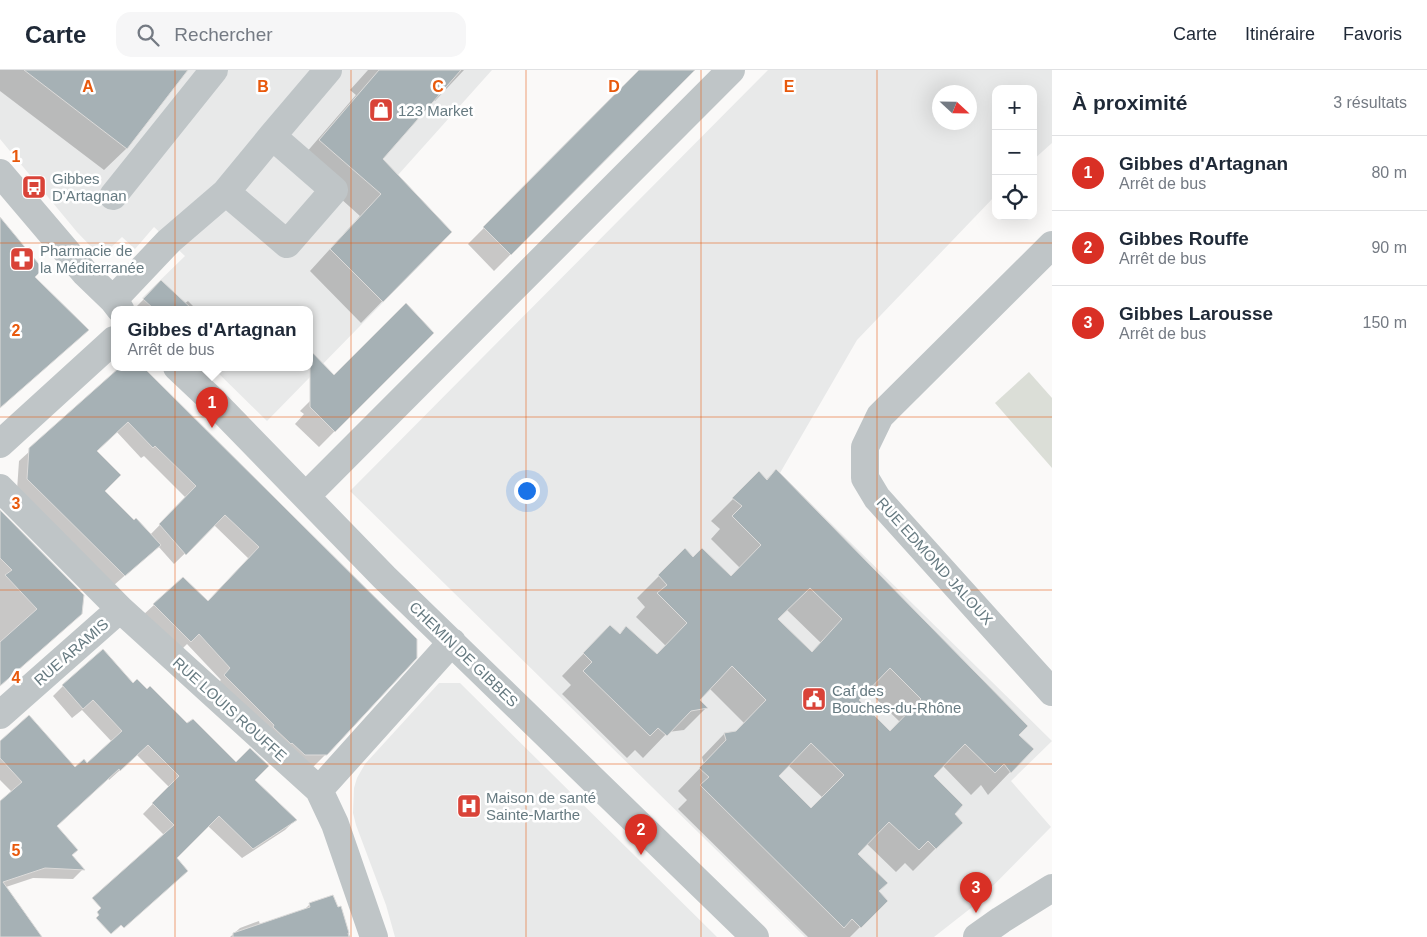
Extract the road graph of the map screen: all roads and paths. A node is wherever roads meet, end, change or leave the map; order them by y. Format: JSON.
{"nodes":[{"id":1,"x":214,"y":70,"type":"edge"},
{"id":2,"x":328,"y":70,"type":"edge"},
{"id":3,"x":731,"y":70,"type":"edge"},
{"id":4,"x":272,"y":136,"type":"junction"},
{"id":5,"x":0,"y":173,"type":"edge"},
{"id":6,"x":226,"y":192,"type":"junction"},
{"id":7,"x":113,"y":196,"type":"dead end"},
{"id":8,"x":1052,"y":245,"type":"edge"},
{"id":9,"x":117,"y":305,"type":"edge"},
{"id":10,"x":111,"y":343,"type":"edge"},
{"id":11,"x":181,"y":371,"type":"edge"},
{"id":12,"x":0,"y":444,"type":"edge"},
{"id":13,"x":0,"y":488,"type":"edge"},
{"id":14,"x":306,"y":496,"type":"junction"},
{"id":15,"x":120,"y":609,"type":"junction"},
{"id":16,"x":452,"y":642,"type":"junction"},
{"id":17,"x":1052,"y":692,"type":"edge"},
{"id":18,"x":0,"y":715,"type":"edge"},
{"id":19,"x":319,"y":790,"type":"junction"},
{"id":20,"x":1052,"y":888,"type":"edge"},
{"id":21,"x":374,"y":937,"type":"edge"},
{"id":22,"x":755,"y":937,"type":"edge"},
{"id":23,"x":977,"y":937,"type":"edge"}],
"edges":[{"from":1,"to":7,"type":"street"},
{"from":2,"to":4,"type":"street"},
{"from":3,"to":14,"type":"street"},
{"from":4,"to":6,"type":"street"},
{"from":4,"to":6,"type":"street"},
{"from":5,"to":9,"type":"street"},
{"from":6,"to":9,"type":"street"},
{"from":8,"to":17,"type":"street","name":"RUE EDMOND JALOUX"},
{"from":10,"to":12,"type":"street"},
{"from":11,"to":14,"type":"street","name":"CHEMIN DE GIBBES"},
{"from":13,"to":15,"type":"street","name":"RUE LOUIS ROUFFE"},
{"from":14,"to":16,"type":"street","name":"CHEMIN DE GIBBES"},
{"from":15,"to":18,"type":"street","name":"RUE ARAMIS"},
{"from":15,"to":19,"type":"street","name":"RUE LOUIS ROUFFE"},
{"from":16,"to":19,"type":"street"},
{"from":16,"to":22,"type":"street","name":"CHEMIN DE GIBBES"},
{"from":19,"to":21,"type":"street"},
{"from":20,"to":23,"type":"street"}]}
